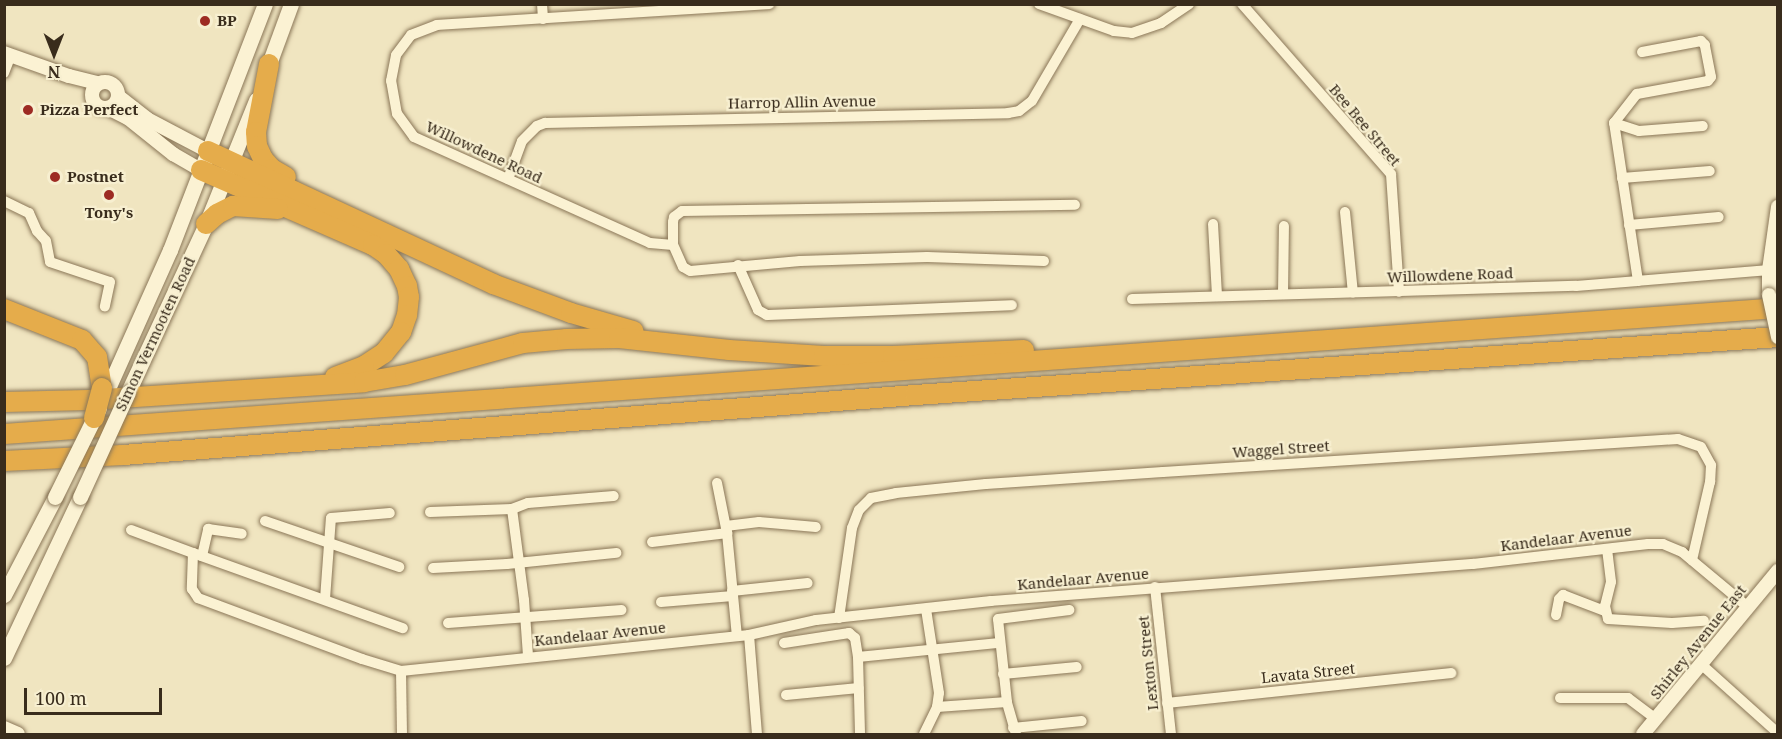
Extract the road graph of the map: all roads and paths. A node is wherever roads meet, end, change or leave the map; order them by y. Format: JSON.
{"nodes":[{"id":1,"x":265,"y":4,"type":"edge"},
{"id":2,"x":291,"y":4,"type":"edge"},
{"id":3,"x":542,"y":4,"type":"edge"},
{"id":4,"x":769,"y":4,"type":"edge"},
{"id":5,"x":1039,"y":4,"type":"edge"},
{"id":6,"x":1190,"y":4,"type":"edge"},
{"id":7,"x":1242,"y":4,"type":"edge"},
{"id":8,"x":683,"y":8,"type":"edge"},
{"id":9,"x":1080,"y":19,"type":"junction"},
{"id":10,"x":543,"y":20,"type":"junction"},
{"id":11,"x":1642,"y":52,"type":"dead end"},
{"id":12,"x":8,"y":54,"type":"edge"},
{"id":13,"x":269,"y":64,"type":"junction"},
{"id":14,"x":4,"y":73,"type":"edge"},
{"id":15,"x":94,"y":90,"type":"junction"},
{"id":16,"x":118,"y":96,"type":"junction"},
{"id":17,"x":108,"y":108,"type":"junction"},
{"id":18,"x":1614,"y":123,"type":"junction"},
{"id":19,"x":1703,"y":126,"type":"dead end"},
{"id":20,"x":208,"y":151,"type":"junction"},
{"id":21,"x":201,"y":170,"type":"junction"},
{"id":22,"x":228,"y":170,"type":"junction"},
{"id":23,"x":1710,"y":171,"type":"dead end"},
{"id":24,"x":1622,"y":178,"type":"junction"},
{"id":25,"x":508,"y":179,"type":"junction"},
{"id":26,"x":4,"y":201,"type":"edge"},
{"id":27,"x":1075,"y":205,"type":"dead end"},
{"id":28,"x":1778,"y":207,"type":"edge"},
{"id":29,"x":1345,"y":212,"type":"dead end"},
{"id":30,"x":305,"y":213,"type":"junction"},
{"id":31,"x":1719,"y":217,"type":"dead end"},
{"id":32,"x":206,"y":224,"type":"junction"},
{"id":33,"x":1213,"y":224,"type":"dead end"},
{"id":34,"x":369,"y":225,"type":"junction"},
{"id":35,"x":1284,"y":225,"type":"dead end"},
{"id":36,"x":1629,"y":225,"type":"junction"},
{"id":37,"x":673,"y":245,"type":"junction"},
{"id":38,"x":1044,"y":261,"type":"dead end"},
{"id":39,"x":738,"y":265,"type":"junction"},
{"id":40,"x":1769,"y":270,"type":"junction"},
{"id":41,"x":1638,"y":281,"type":"junction"},
{"id":42,"x":1399,"y":292,"type":"junction"},
{"id":43,"x":1353,"y":293,"type":"junction"},
{"id":44,"x":1283,"y":294,"type":"junction"},
{"id":45,"x":1217,"y":296,"type":"junction"},
{"id":46,"x":1132,"y":299,"type":"dead end"},
{"id":47,"x":1773,"y":301,"type":"edge"},
{"id":48,"x":1012,"y":305,"type":"dead end"},
{"id":49,"x":105,"y":306,"type":"dead end"},
{"id":50,"x":4,"y":309,"type":"edge"},
{"id":51,"x":1365,"y":336,"type":"junction"},
{"id":52,"x":1778,"y":337,"type":"edge"},
{"id":53,"x":691,"y":346,"type":"junction"},
{"id":54,"x":309,"y":385,"type":"junction"},
{"id":55,"x":98,"y":400,"type":"junction"},
{"id":56,"x":4,"y":402,"type":"edge"},
{"id":57,"x":4,"y":411,"type":"edge"},
{"id":58,"x":4,"y":434,"type":"edge"},
{"id":59,"x":123,"y":455,"type":"junction"},
{"id":60,"x":4,"y":461,"type":"edge"},
{"id":61,"x":4,"y":475,"type":"edge"},
{"id":62,"x":717,"y":483,"type":"dead end"},
{"id":63,"x":614,"y":496,"type":"dead end"},
{"id":64,"x":512,"y":508,"type":"junction"},
{"id":65,"x":430,"y":512,"type":"dead end"},
{"id":66,"x":390,"y":513,"type":"dead end"},
{"id":67,"x":265,"y":521,"type":"dead end"},
{"id":68,"x":816,"y":527,"type":"dead end"},
{"id":69,"x":130,"y":530,"type":"dead end"},
{"id":70,"x":726,"y":530,"type":"junction"},
{"id":71,"x":242,"y":534,"type":"dead end"},
{"id":72,"x":651,"y":542,"type":"dead end"},
{"id":73,"x":330,"y":545,"type":"junction"},
{"id":74,"x":1607,"y":549,"type":"junction"},
{"id":75,"x":616,"y":553,"type":"dead end"},
{"id":76,"x":198,"y":555,"type":"junction"},
{"id":77,"x":1692,"y":560,"type":"junction"},
{"id":78,"x":519,"y":562,"type":"junction"},
{"id":79,"x":399,"y":567,"type":"dead end"},
{"id":80,"x":433,"y":568,"type":"dead end"},
{"id":81,"x":1778,"y":571,"type":"edge"},
{"id":82,"x":808,"y":583,"type":"dead end"},
{"id":83,"x":1155,"y":587,"type":"junction"},
{"id":84,"x":733,"y":594,"type":"junction"},
{"id":85,"x":4,"y":595,"type":"edge"},
{"id":86,"x":326,"y":599,"type":"junction"},
{"id":87,"x":661,"y":602,"type":"dead end"},
{"id":88,"x":1748,"y":607,"type":"junction"},
{"id":89,"x":926,"y":609,"type":"junction"},
{"id":90,"x":622,"y":610,"type":"dead end"},
{"id":91,"x":1069,"y":610,"type":"dead end"},
{"id":92,"x":1605,"y":611,"type":"junction"},
{"id":93,"x":1556,"y":615,"type":"dead end"},
{"id":94,"x":839,"y":618,"type":"junction"},
{"id":95,"x":525,"y":619,"type":"junction"},
{"id":96,"x":1704,"y":621,"type":"dead end"},
{"id":97,"x":448,"y":623,"type":"dead end"},
{"id":98,"x":403,"y":628,"type":"dead end"},
{"id":99,"x":749,"y":635,"type":"junction"},
{"id":100,"x":737,"y":636,"type":"junction"},
{"id":101,"x":784,"y":643,"type":"dead end"},
{"id":102,"x":999,"y":643,"type":"junction"},
{"id":103,"x":933,"y":650,"type":"junction"},
{"id":104,"x":528,"y":656,"type":"junction"},
{"id":105,"x":858,"y":657,"type":"junction"},
{"id":106,"x":4,"y":658,"type":"edge"},
{"id":107,"x":1701,"y":664,"type":"junction"},
{"id":108,"x":1077,"y":667,"type":"dead end"},
{"id":109,"x":401,"y":671,"type":"junction"},
{"id":110,"x":1451,"y":673,"type":"dead end"},
{"id":111,"x":1003,"y":674,"type":"junction"},
{"id":112,"x":859,"y":688,"type":"junction"},
{"id":113,"x":786,"y":695,"type":"dead end"},
{"id":114,"x":1560,"y":698,"type":"dead end"},
{"id":115,"x":1007,"y":702,"type":"junction"},
{"id":116,"x":1167,"y":703,"type":"junction"},
{"id":117,"x":937,"y":707,"type":"junction"},
{"id":118,"x":1656,"y":719,"type":"junction"},
{"id":119,"x":1082,"y":721,"type":"dead end"},
{"id":120,"x":4,"y":729,"type":"edge"},
{"id":121,"x":1015,"y":731,"type":"edge"},
{"id":122,"x":1778,"y":733,"type":"edge"},
{"id":123,"x":18,"y":735,"type":"edge"},
{"id":124,"x":402,"y":735,"type":"edge"},
{"id":125,"x":757,"y":735,"type":"edge"},
{"id":126,"x":860,"y":735,"type":"edge"},
{"id":127,"x":924,"y":735,"type":"edge"},
{"id":128,"x":1171,"y":735,"type":"edge"},
{"id":129,"x":1643,"y":735,"type":"edge"}],
"edges":[{"from":1,"to":20,"type":"main road","name":"Simon Vermooten Road"},
{"from":2,"to":13,"type":"main road","name":"Simon Vermooten Road"},
{"from":3,"to":10,"type":"street"},
{"from":4,"to":8,"type":"street","name":"Willowdene Road"},
{"from":5,"to":9,"type":"street"},
{"from":6,"to":9,"type":"street"},
{"from":7,"to":42,"type":"street","name":"Bee Bee Street"},
{"from":8,"to":10,"type":"street","name":"Willowdene Road"},
{"from":9,"to":25,"type":"street","name":"Harrop Allin Avenue"},
{"from":10,"to":25,"type":"street","name":"Willowdene Road"},
{"from":11,"to":18,"type":"street"},
{"from":12,"to":14,"type":"street"},
{"from":12,"to":15,"type":"street"},
{"from":13,"to":22,"type":"main road","name":"Simon Vermooten Road"},
{"from":13,"to":34,"type":"highway"},
{"from":15,"to":16,"type":"street"},
{"from":15,"to":17,"type":"street"},
{"from":16,"to":17,"type":"street"},
{"from":16,"to":20,"type":"street"},
{"from":17,"to":21,"type":"street"},
{"from":18,"to":19,"type":"street"},
{"from":18,"to":24,"type":"street"},
{"from":20,"to":21,"type":"main road","name":"Simon Vermooten Road"},
{"from":20,"to":22,"type":"highway"},
{"from":21,"to":22,"type":"highway"},
{"from":21,"to":55,"type":"main road","name":"Simon Vermooten Road"},
{"from":22,"to":30,"type":"highway"},
{"from":22,"to":32,"type":"main road","name":"Simon Vermooten Road"},
{"from":22,"to":34,"type":"highway"},
{"from":23,"to":24,"type":"street"},
{"from":24,"to":36,"type":"street"},
{"from":25,"to":37,"type":"street","name":"Willowdene Road"},
{"from":26,"to":49,"type":"street"},
{"from":27,"to":37,"type":"street"},
{"from":28,"to":40,"type":"street"},
{"from":29,"to":43,"type":"street"},
{"from":30,"to":32,"type":"highway"},
{"from":30,"to":54,"type":"highway"},
{"from":31,"to":36,"type":"street"},
{"from":32,"to":106,"type":"main road","name":"Simon Vermooten Road","bridge":true},
{"from":33,"to":45,"type":"street"},
{"from":34,"to":53,"type":"highway"},
{"from":35,"to":44,"type":"street"},
{"from":36,"to":41,"type":"street"},
{"from":37,"to":39,"type":"street"},
{"from":38,"to":39,"type":"street"},
{"from":39,"to":48,"type":"street"},
{"from":40,"to":41,"type":"street","name":"Willowdene Road"},
{"from":40,"to":47,"type":"street"},
{"from":41,"to":42,"type":"street","name":"Willowdene Road"},
{"from":42,"to":43,"type":"street","name":"Willowdene Road"},
{"from":43,"to":44,"type":"street","name":"Willowdene Road"},
{"from":44,"to":45,"type":"street","name":"Willowdene Road"},
{"from":45,"to":46,"type":"street","name":"Willowdene Road"},
{"from":47,"to":51,"type":"highway"},
{"from":47,"to":52,"type":"street","bridge":true},
{"from":50,"to":55,"type":"highway"},
{"from":51,"to":53,"type":"highway"},
{"from":51,"to":58,"type":"highway"},
{"from":52,"to":59,"type":"highway"},
{"from":53,"to":54,"type":"highway"},
{"from":54,"to":55,"type":"highway"},
{"from":55,"to":56,"type":"highway"},
{"from":55,"to":57,"type":"highway"},
{"from":55,"to":85,"type":"main road","name":"Simon Vermooten Road","bridge":true},
{"from":59,"to":60,"type":"highway"},
{"from":59,"to":61,"type":"highway"},
{"from":62,"to":70,"type":"street"},
{"from":63,"to":64,"type":"street"},
{"from":64,"to":65,"type":"street"},
{"from":64,"to":78,"type":"street"},
{"from":66,"to":73,"type":"street"},
{"from":67,"to":73,"type":"street"},
{"from":68,"to":70,"type":"street"},
{"from":69,"to":76,"type":"street"},
{"from":70,"to":72,"type":"street"},
{"from":70,"to":84,"type":"street"},
{"from":71,"to":76,"type":"street"},
{"from":73,"to":79,"type":"street"},
{"from":73,"to":86,"type":"street"},
{"from":74,"to":77,"type":"street","name":"Kandelaar Avenue"},
{"from":74,"to":83,"type":"street","name":"Kandelaar Avenue"},
{"from":74,"to":92,"type":"street"},
{"from":75,"to":78,"type":"street"},
{"from":76,"to":86,"type":"street"},
{"from":76,"to":109,"type":"street"},
{"from":77,"to":88,"type":"street","name":"Kandelaar Avenue"},
{"from":77,"to":94,"type":"street","name":"Waggel Street"},
{"from":78,"to":80,"type":"street"},
{"from":78,"to":95,"type":"street"},
{"from":81,"to":88,"type":"street","name":"Shirley Avenue East"},
{"from":82,"to":84,"type":"street"},
{"from":83,"to":89,"type":"street","name":"Kandelaar Avenue"},
{"from":83,"to":116,"type":"street","name":"Lexton Street"},
{"from":84,"to":87,"type":"street"},
{"from":84,"to":100,"type":"street"},
{"from":86,"to":98,"type":"street"},
{"from":88,"to":107,"type":"street","name":"Shirley Avenue East"},
{"from":89,"to":94,"type":"street","name":"Kandelaar Avenue"},
{"from":89,"to":103,"type":"street"},
{"from":90,"to":95,"type":"street"},
{"from":91,"to":102,"type":"street"},
{"from":92,"to":93,"type":"street"},
{"from":92,"to":96,"type":"street"},
{"from":94,"to":99,"type":"street","name":"Kandelaar Avenue"},
{"from":95,"to":97,"type":"street"},
{"from":95,"to":104,"type":"street"},
{"from":99,"to":100,"type":"street","name":"Kandelaar Avenue"},
{"from":99,"to":125,"type":"street"},
{"from":100,"to":104,"type":"street","name":"Kandelaar Avenue"},
{"from":101,"to":105,"type":"street"},
{"from":102,"to":103,"type":"street"},
{"from":102,"to":111,"type":"street"},
{"from":103,"to":105,"type":"street"},
{"from":103,"to":117,"type":"street"},
{"from":104,"to":109,"type":"street","name":"Kandelaar Avenue"},
{"from":105,"to":112,"type":"street"},
{"from":107,"to":118,"type":"street","name":"Shirley Avenue East"},
{"from":107,"to":122,"type":"street"},
{"from":108,"to":111,"type":"street"},
{"from":109,"to":124,"type":"street"},
{"from":110,"to":116,"type":"street","name":"Lavata Street"},
{"from":111,"to":115,"type":"street"},
{"from":112,"to":113,"type":"street"},
{"from":112,"to":126,"type":"street"},
{"from":114,"to":118,"type":"street"},
{"from":115,"to":117,"type":"street"},
{"from":115,"to":121,"type":"street"},
{"from":116,"to":128,"type":"street","name":"Lexton Street"},
{"from":117,"to":127,"type":"street"},
{"from":118,"to":129,"type":"street","name":"Shirley Avenue East"},
{"from":119,"to":121,"type":"street"},
{"from":120,"to":123,"type":"street"}]}
